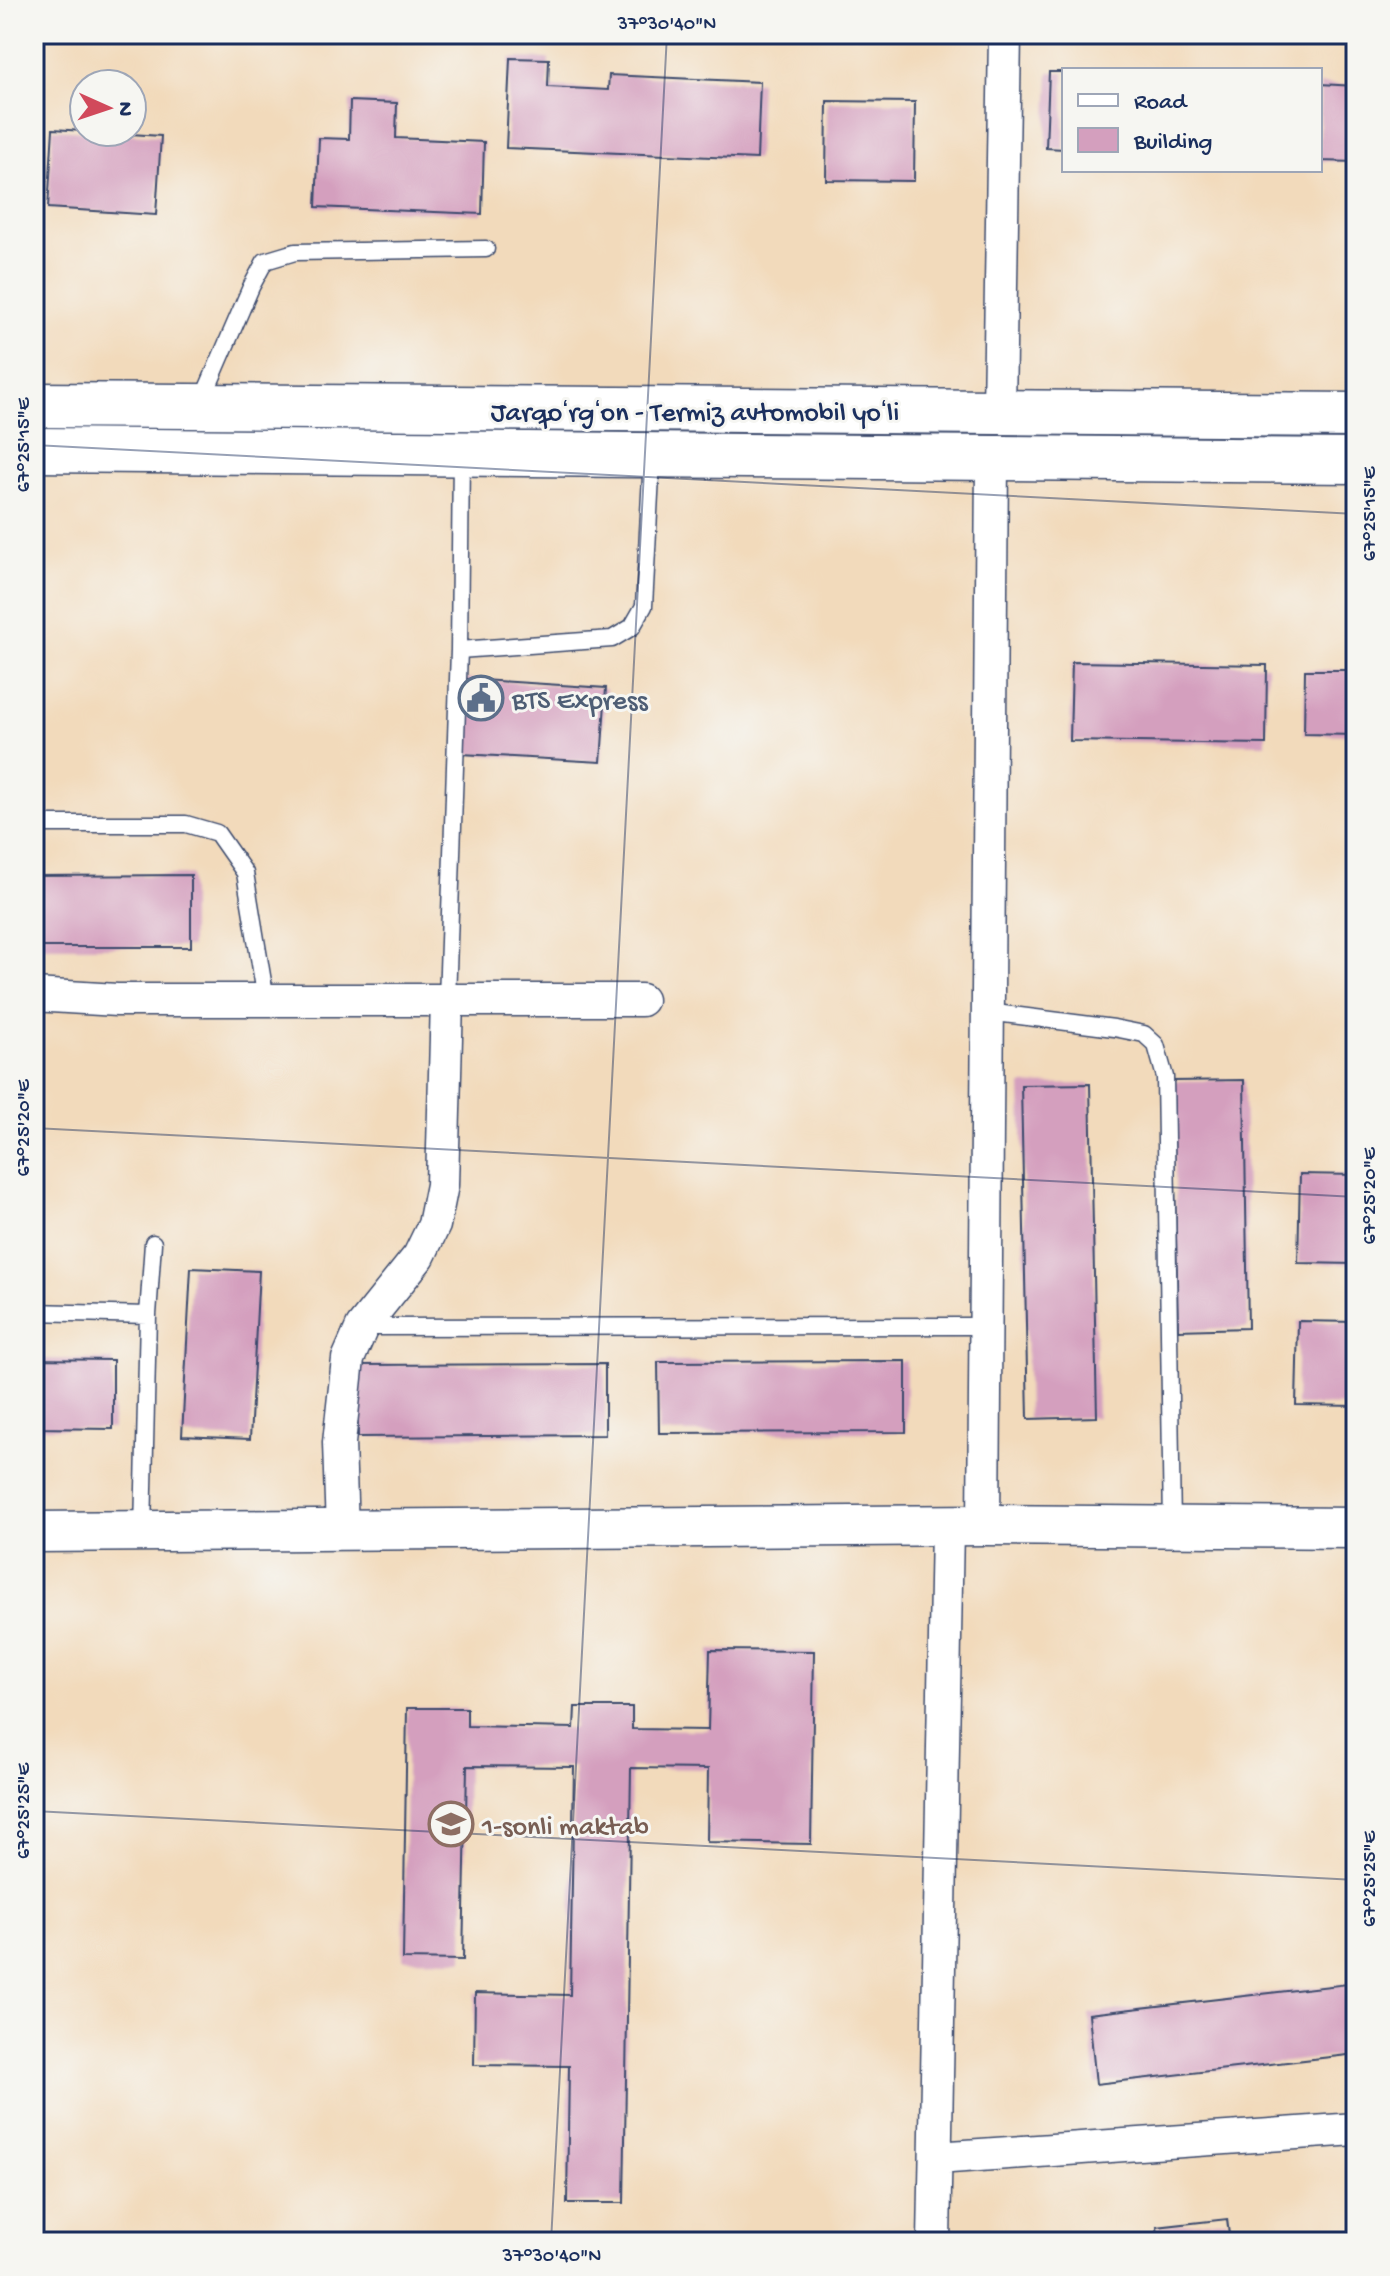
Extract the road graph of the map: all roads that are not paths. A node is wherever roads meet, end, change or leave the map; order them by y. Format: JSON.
{"nodes":[{"id":1,"x":1005,"y":34,"type":"edge"},
{"id":2,"x":486,"y":249,"type":"dead end"},
{"id":3,"x":34,"y":405,"type":"edge"},
{"id":4,"x":200,"y":407,"type":"junction"},
{"id":5,"x":999,"y":410,"type":"junction"},
{"id":6,"x":1356,"y":415,"type":"edge"},
{"id":7,"x":34,"y":450,"type":"edge"},
{"id":8,"x":461,"y":454,"type":"junction"},
{"id":9,"x":652,"y":456,"type":"junction"},
{"id":10,"x":992,"y":459,"type":"junction"},
{"id":11,"x":1356,"y":461,"type":"edge"},
{"id":12,"x":459,"y":650,"type":"junction"},
{"id":13,"x":34,"y":824,"type":"edge"},
{"id":14,"x":34,"y":995,"type":"edge"},
{"id":15,"x":266,"y":1000,"type":"junction"},
{"id":16,"x":447,"y":1000,"type":"junction"},
{"id":17,"x":641,"y":1000,"type":"dead end"},
{"id":18,"x":988,"y":1012,"type":"junction"},
{"id":19,"x":153,"y":1243,"type":"dead end"},
{"id":20,"x":34,"y":1312,"type":"edge"},
{"id":21,"x":148,"y":1315,"type":"junction"},
{"id":22,"x":985,"y":1326,"type":"junction"},
{"id":23,"x":362,"y":1327,"type":"junction"},
{"id":24,"x":965,"y":1526,"type":"junction"},
{"id":25,"x":1172,"y":1526,"type":"junction"},
{"id":26,"x":1356,"y":1528,"type":"edge"},
{"id":27,"x":342,"y":1530,"type":"junction"},
{"id":28,"x":34,"y":1532,"type":"edge"},
{"id":29,"x":143,"y":1532,"type":"junction"},
{"id":30,"x":1356,"y":2129,"type":"edge"},
{"id":31,"x":936,"y":2158,"type":"junction"},
{"id":32,"x":934,"y":2242,"type":"edge"}],
"edges":[{"from":1,"to":5,"type":"street"},
{"from":2,"to":4,"type":"lane"},
{"from":3,"to":4,"type":"highway","name":"Jarqoʻrgʻon - Termiz avtomobil yoʻli"},
{"from":4,"to":5,"type":"highway","name":"Jarqoʻrgʻon - Termiz avtomobil yoʻli"},
{"from":5,"to":6,"type":"highway","name":"Jarqoʻrgʻon - Termiz avtomobil yoʻli"},
{"from":7,"to":8,"type":"highway","name":"Jarqoʻrgʻon - Termiz avtomobil yoʻli"},
{"from":8,"to":9,"type":"highway","name":"Jarqoʻrgʻon - Termiz avtomobil yoʻli"},
{"from":8,"to":12,"type":"lane"},
{"from":9,"to":10,"type":"highway","name":"Jarqoʻrgʻon - Termiz avtomobil yoʻli"},
{"from":9,"to":12,"type":"lane"},
{"from":10,"to":11,"type":"highway","name":"Jarqoʻrgʻon - Termiz avtomobil yoʻli"},
{"from":10,"to":18,"type":"street"},
{"from":12,"to":16,"type":"lane"},
{"from":13,"to":15,"type":"lane"},
{"from":14,"to":15,"type":"street"},
{"from":15,"to":16,"type":"street"},
{"from":16,"to":17,"type":"street"},
{"from":16,"to":23,"type":"street"},
{"from":18,"to":22,"type":"street"},
{"from":18,"to":25,"type":"lane"},
{"from":19,"to":21,"type":"lane"},
{"from":20,"to":21,"type":"lane"},
{"from":21,"to":29,"type":"lane"},
{"from":22,"to":23,"type":"lane"},
{"from":22,"to":24,"type":"street"},
{"from":23,"to":27,"type":"street"},
{"from":24,"to":25,"type":"street"},
{"from":24,"to":27,"type":"street"},
{"from":24,"to":31,"type":"street"},
{"from":25,"to":26,"type":"street"},
{"from":27,"to":29,"type":"street"},
{"from":28,"to":29,"type":"street"},
{"from":30,"to":31,"type":"street"},
{"from":31,"to":32,"type":"street"}]}
